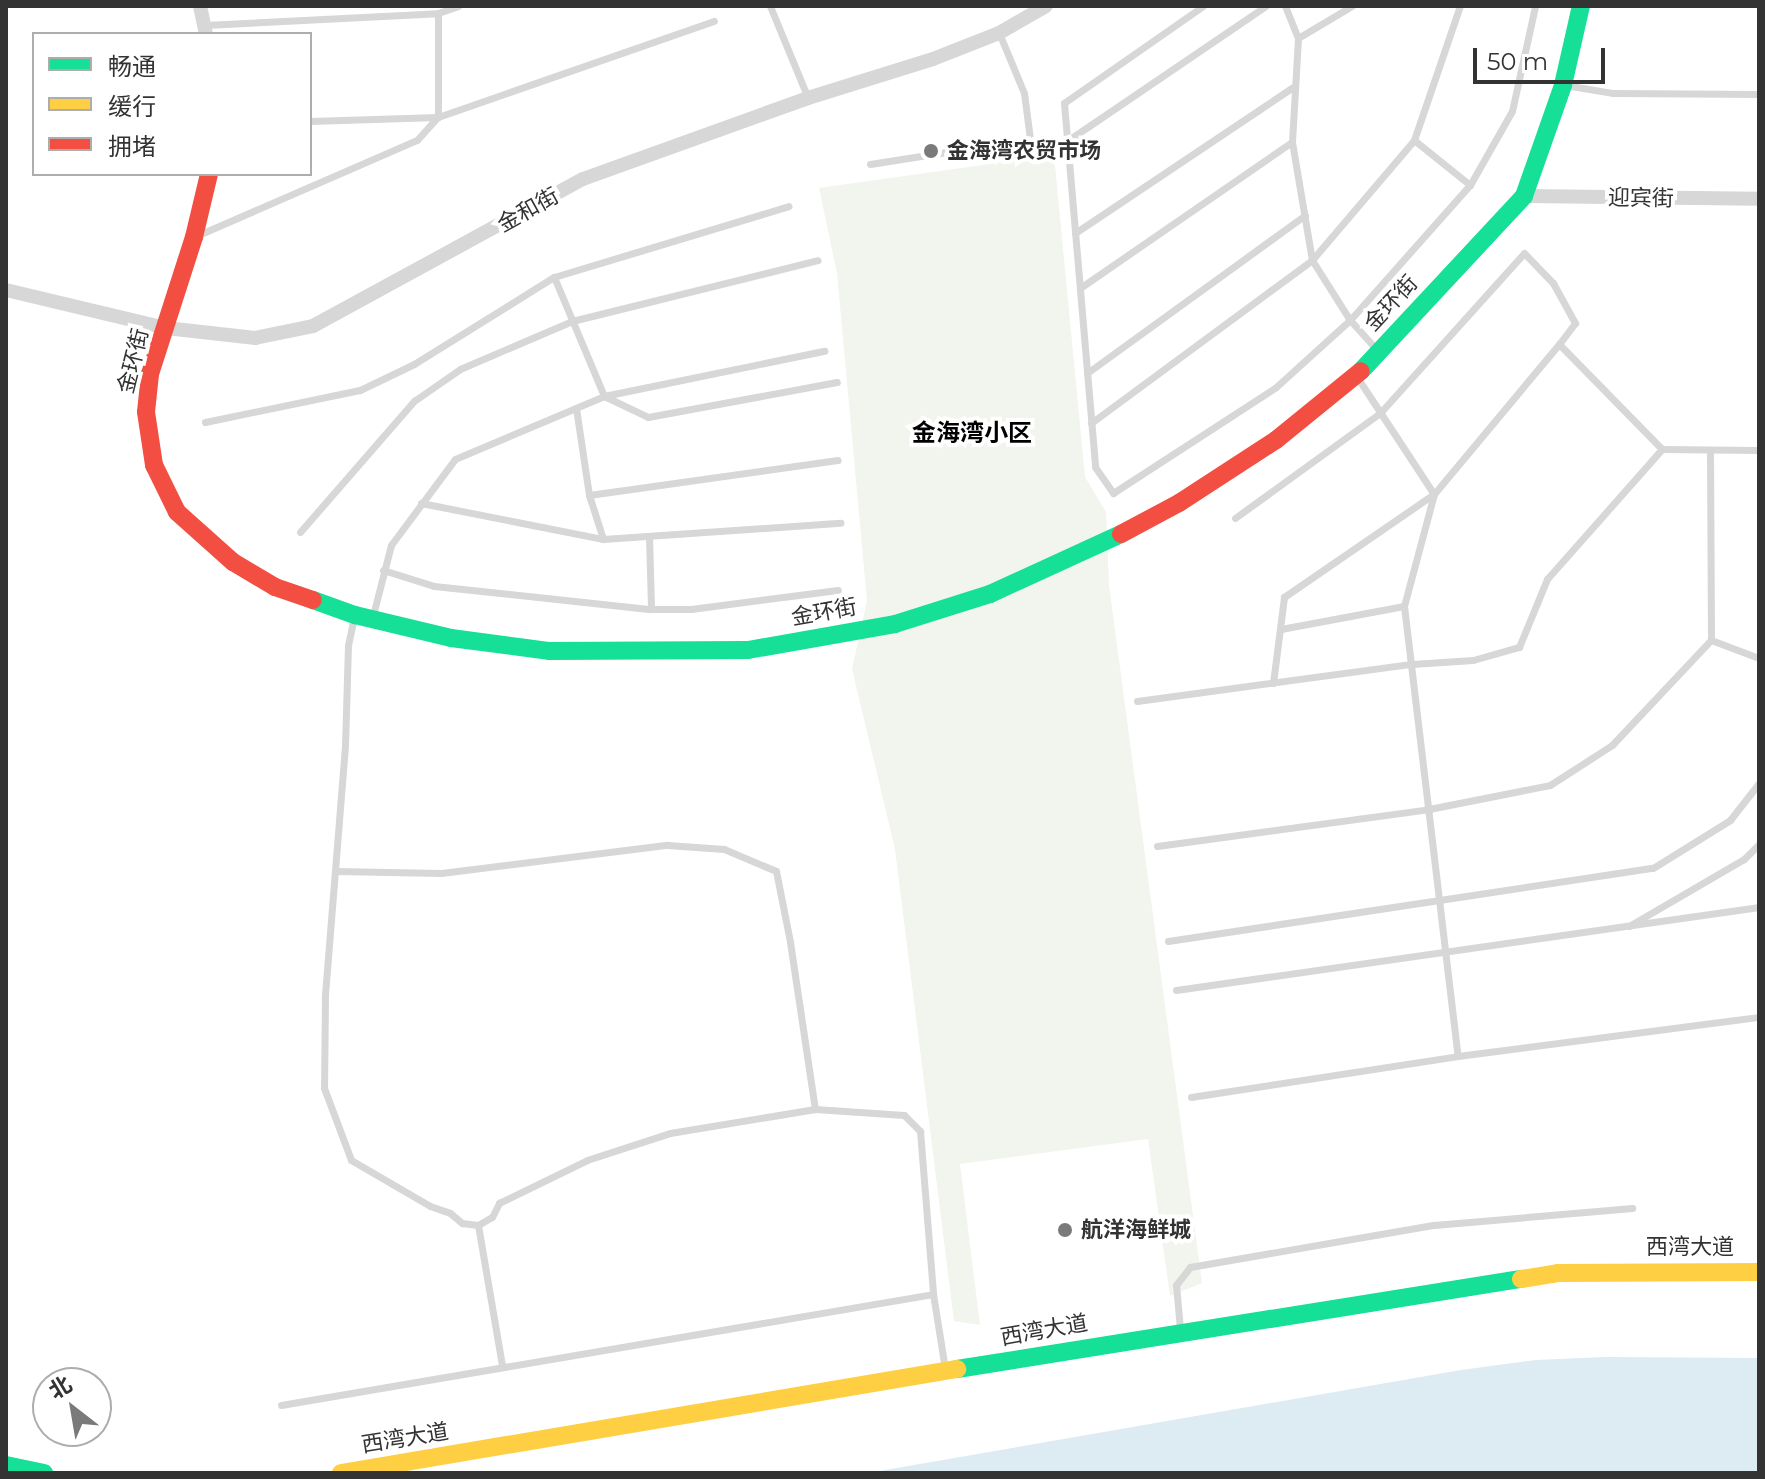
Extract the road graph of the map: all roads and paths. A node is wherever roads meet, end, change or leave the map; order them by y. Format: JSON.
{"nodes":[{"id":1,"x":200,"y":6,"type":"edge"},
{"id":2,"x":458,"y":6,"type":"edge"},
{"id":3,"x":770,"y":6,"type":"edge"},
{"id":4,"x":1046,"y":6,"type":"edge"},
{"id":5,"x":1203,"y":6,"type":"edge"},
{"id":6,"x":1266,"y":6,"type":"edge"},
{"id":7,"x":1285,"y":6,"type":"edge"},
{"id":8,"x":1352,"y":6,"type":"edge"},
{"id":9,"x":1460,"y":6,"type":"edge"},
{"id":10,"x":1535,"y":6,"type":"edge"},
{"id":11,"x":1581,"y":6,"type":"edge"},
{"id":12,"x":438,"y":13,"type":"junction"},
{"id":13,"x":714,"y":21,"type":"dead end"},
{"id":14,"x":206,"y":30,"type":"edge"},
{"id":15,"x":999,"y":33,"type":"junction"},
{"id":16,"x":1298,"y":38,"type":"junction"},
{"id":17,"x":1563,"y":85,"type":"junction"},
{"id":18,"x":1293,"y":87,"type":"junction"},
{"id":19,"x":1759,"y":94,"type":"edge"},
{"id":20,"x":808,"y":98,"type":"junction"},
{"id":21,"x":438,"y":117,"type":"junction"},
{"id":22,"x":312,"y":121,"type":"edge"},
{"id":23,"x":1414,"y":140,"type":"junction"},
{"id":24,"x":1067,"y":141,"type":"junction"},
{"id":25,"x":1292,"y":142,"type":"junction"},
{"id":26,"x":870,"y":164,"type":"dead end"},
{"id":27,"x":209,"y":176,"type":"edge"},
{"id":28,"x":1470,"y":185,"type":"junction"},
{"id":29,"x":1524,"y":196,"type":"junction"},
{"id":30,"x":1759,"y":199,"type":"edge"},
{"id":31,"x":789,"y":206,"type":"dead end"},
{"id":32,"x":1305,"y":215,"type":"junction"},
{"id":33,"x":1075,"y":233,"type":"junction"},
{"id":34,"x":194,"y":237,"type":"junction"},
{"id":35,"x":818,"y":260,"type":"dead end"},
{"id":36,"x":1312,"y":260,"type":"junction"},
{"id":37,"x":554,"y":277,"type":"junction"},
{"id":38,"x":1080,"y":288,"type":"junction"},
{"id":39,"x":6,"y":290,"type":"edge"},
{"id":40,"x":1350,"y":320,"type":"junction"},
{"id":41,"x":572,"y":321,"type":"junction"},
{"id":42,"x":166,"y":328,"type":"junction"},
{"id":43,"x":1559,"y":344,"type":"junction"},
{"id":44,"x":824,"y":351,"type":"dead end"},
{"id":45,"x":1379,"y":351,"type":"junction"},
{"id":46,"x":1087,"y":373,"type":"junction"},
{"id":47,"x":1356,"y":376,"type":"junction"},
{"id":48,"x":837,"y":382,"type":"dead end"},
{"id":49,"x":604,"y":396,"type":"junction"},
{"id":50,"x":576,"y":408,"type":"junction"},
{"id":51,"x":1380,"y":413,"type":"junction"},
{"id":52,"x":205,"y":422,"type":"dead end"},
{"id":53,"x":1091,"y":423,"type":"junction"},
{"id":54,"x":1662,"y":449,"type":"junction"},
{"id":55,"x":1759,"y":450,"type":"edge"},
{"id":56,"x":1710,"y":451,"type":"junction"},
{"id":57,"x":838,"y":460,"type":"dead end"},
{"id":58,"x":1434,"y":494,"type":"junction"},
{"id":59,"x":589,"y":495,"type":"junction"},
{"id":60,"x":421,"y":503,"type":"junction"},
{"id":61,"x":1235,"y":518,"type":"dead end"},
{"id":62,"x":840,"y":523,"type":"dead end"},
{"id":63,"x":300,"y":532,"type":"dead end"},
{"id":64,"x":649,"y":536,"type":"junction"},
{"id":65,"x":603,"y":539,"type":"junction"},
{"id":66,"x":383,"y":570,"type":"junction"},
{"id":67,"x":838,"y":590,"type":"dead end"},
{"id":68,"x":1404,"y":606,"type":"junction"},
{"id":69,"x":651,"y":609,"type":"junction"},
{"id":70,"x":364,"y":617,"type":"junction"},
{"id":71,"x":1281,"y":629,"type":"junction"},
{"id":72,"x":1711,"y":640,"type":"junction"},
{"id":73,"x":1759,"y":658,"type":"edge"},
{"id":74,"x":1412,"y":664,"type":"junction"},
{"id":75,"x":1273,"y":683,"type":"junction"},
{"id":76,"x":1137,"y":701,"type":"dead end"},
{"id":77,"x":1759,"y":783,"type":"edge"},
{"id":78,"x":1429,"y":809,"type":"junction"},
{"id":79,"x":1759,"y":844,"type":"edge"},
{"id":80,"x":1157,"y":846,"type":"dead end"},
{"id":81,"x":335,"y":871,"type":"junction"},
{"id":82,"x":1439,"y":900,"type":"junction"},
{"id":83,"x":1759,"y":907,"type":"edge"},
{"id":84,"x":1625,"y":928,"type":"junction"},
{"id":85,"x":1168,"y":941,"type":"dead end"},
{"id":86,"x":1446,"y":954,"type":"junction"},
{"id":87,"x":1176,"y":990,"type":"dead end"},
{"id":88,"x":1759,"y":1017,"type":"edge"},
{"id":89,"x":1458,"y":1056,"type":"junction"},
{"id":90,"x":1191,"y":1097,"type":"dead end"},
{"id":91,"x":815,"y":1109,"type":"junction"},
{"id":92,"x":1632,"y":1208,"type":"dead end"},
{"id":93,"x":478,"y":1225,"type":"junction"},
{"id":94,"x":1759,"y":1272,"type":"edge"},
{"id":95,"x":933,"y":1294,"type":"junction"},
{"id":96,"x":1180,"y":1331,"type":"junction"},
{"id":97,"x":502,"y":1366,"type":"junction"},
{"id":98,"x":945,"y":1372,"type":"junction"},
{"id":99,"x":281,"y":1405,"type":"dead end"},
{"id":100,"x":6,"y":1465,"type":"edge"},
{"id":101,"x":44,"y":1473,"type":"edge"},
{"id":102,"x":341,"y":1473,"type":"edge"}],
"edges":[{"from":1,"to":14,"type":"street"},
{"from":2,"to":12,"type":"lane"},
{"from":3,"to":20,"type":"lane"},
{"from":4,"to":15,"type":"street","name":"金和街"},
{"from":5,"to":24,"type":"lane"},
{"from":6,"to":24,"type":"lane"},
{"from":7,"to":16,"type":"lane"},
{"from":8,"to":16,"type":"lane"},
{"from":9,"to":23,"type":"lane"},
{"from":10,"to":28,"type":"lane"},
{"from":11,"to":17,"type":"street","name":"金环街"},
{"from":12,"to":14,"type":"lane"},
{"from":12,"to":21,"type":"lane"},
{"from":13,"to":21,"type":"lane"},
{"from":15,"to":20,"type":"street","name":"金和街"},
{"from":15,"to":26,"type":"lane"},
{"from":16,"to":18,"type":"lane"},
{"from":17,"to":19,"type":"lane"},
{"from":17,"to":29,"type":"street","name":"金环街"},
{"from":18,"to":25,"type":"lane"},
{"from":18,"to":33,"type":"lane"},
{"from":20,"to":42,"type":"street","name":"金和街"},
{"from":21,"to":22,"type":"lane"},
{"from":21,"to":34,"type":"lane"},
{"from":23,"to":28,"type":"lane"},
{"from":23,"to":36,"type":"lane"},
{"from":24,"to":33,"type":"lane"},
{"from":25,"to":32,"type":"lane"},
{"from":25,"to":38,"type":"lane"},
{"from":27,"to":34,"type":"street","name":"金环街"},
{"from":28,"to":40,"type":"lane"},
{"from":29,"to":30,"type":"street","name":"迎宾街"},
{"from":29,"to":45,"type":"street","name":"金环街"},
{"from":31,"to":37,"type":"lane"},
{"from":32,"to":36,"type":"lane"},
{"from":32,"to":46,"type":"lane"},
{"from":33,"to":38,"type":"lane"},
{"from":34,"to":42,"type":"street","name":"金环街"},
{"from":35,"to":41,"type":"lane"},
{"from":36,"to":40,"type":"lane"},
{"from":36,"to":53,"type":"lane"},
{"from":37,"to":41,"type":"lane"},
{"from":37,"to":52,"type":"lane"},
{"from":38,"to":46,"type":"lane"},
{"from":39,"to":42,"type":"street","name":"金和街"},
{"from":40,"to":45,"type":"lane"},
{"from":40,"to":53,"type":"lane"},
{"from":41,"to":49,"type":"lane"},
{"from":41,"to":63,"type":"lane"},
{"from":42,"to":70,"type":"street","name":"金环街"},
{"from":43,"to":51,"type":"lane"},
{"from":43,"to":54,"type":"lane"},
{"from":43,"to":58,"type":"lane"},
{"from":44,"to":49,"type":"lane"},
{"from":45,"to":47,"type":"street","name":"金环街"},
{"from":46,"to":53,"type":"lane"},
{"from":47,"to":51,"type":"lane"},
{"from":47,"to":70,"type":"street","name":"金环街"},
{"from":48,"to":49,"type":"lane"},
{"from":49,"to":50,"type":"lane"},
{"from":50,"to":59,"type":"lane"},
{"from":50,"to":60,"type":"lane"},
{"from":51,"to":58,"type":"lane"},
{"from":51,"to":61,"type":"lane"},
{"from":54,"to":56,"type":"lane"},
{"from":54,"to":74,"type":"lane"},
{"from":55,"to":56,"type":"lane"},
{"from":56,"to":72,"type":"lane"},
{"from":57,"to":59,"type":"lane"},
{"from":58,"to":68,"type":"lane"},
{"from":58,"to":71,"type":"lane"},
{"from":59,"to":65,"type":"lane"},
{"from":60,"to":65,"type":"lane"},
{"from":60,"to":66,"type":"lane"},
{"from":62,"to":64,"type":"lane"},
{"from":64,"to":65,"type":"lane"},
{"from":64,"to":69,"type":"lane"},
{"from":66,"to":69,"type":"lane"},
{"from":66,"to":70,"type":"lane"},
{"from":67,"to":69,"type":"lane"},
{"from":68,"to":71,"type":"lane"},
{"from":68,"to":74,"type":"lane"},
{"from":70,"to":81,"type":"lane"},
{"from":71,"to":75,"type":"lane"},
{"from":72,"to":73,"type":"lane"},
{"from":72,"to":78,"type":"lane"},
{"from":74,"to":75,"type":"lane"},
{"from":74,"to":78,"type":"lane"},
{"from":75,"to":76,"type":"lane"},
{"from":77,"to":82,"type":"lane"},
{"from":78,"to":80,"type":"lane"},
{"from":78,"to":82,"type":"lane"},
{"from":79,"to":84,"type":"lane"},
{"from":81,"to":91,"type":"lane"},
{"from":81,"to":93,"type":"lane"},
{"from":82,"to":85,"type":"lane"},
{"from":82,"to":86,"type":"lane"},
{"from":83,"to":84,"type":"lane"},
{"from":84,"to":86,"type":"lane"},
{"from":86,"to":87,"type":"lane"},
{"from":86,"to":89,"type":"lane"},
{"from":88,"to":89,"type":"lane"},
{"from":89,"to":90,"type":"lane"},
{"from":91,"to":93,"type":"lane"},
{"from":91,"to":95,"type":"lane"},
{"from":92,"to":96,"type":"lane"},
{"from":93,"to":97,"type":"lane"},
{"from":94,"to":96,"type":"street","name":"西湾大道"},
{"from":95,"to":97,"type":"lane"},
{"from":95,"to":98,"type":"lane"},
{"from":96,"to":98,"type":"street","name":"西湾大道"},
{"from":97,"to":99,"type":"lane"},
{"from":98,"to":102,"type":"street","name":"西湾大道"},
{"from":100,"to":101,"type":"street"}]}
